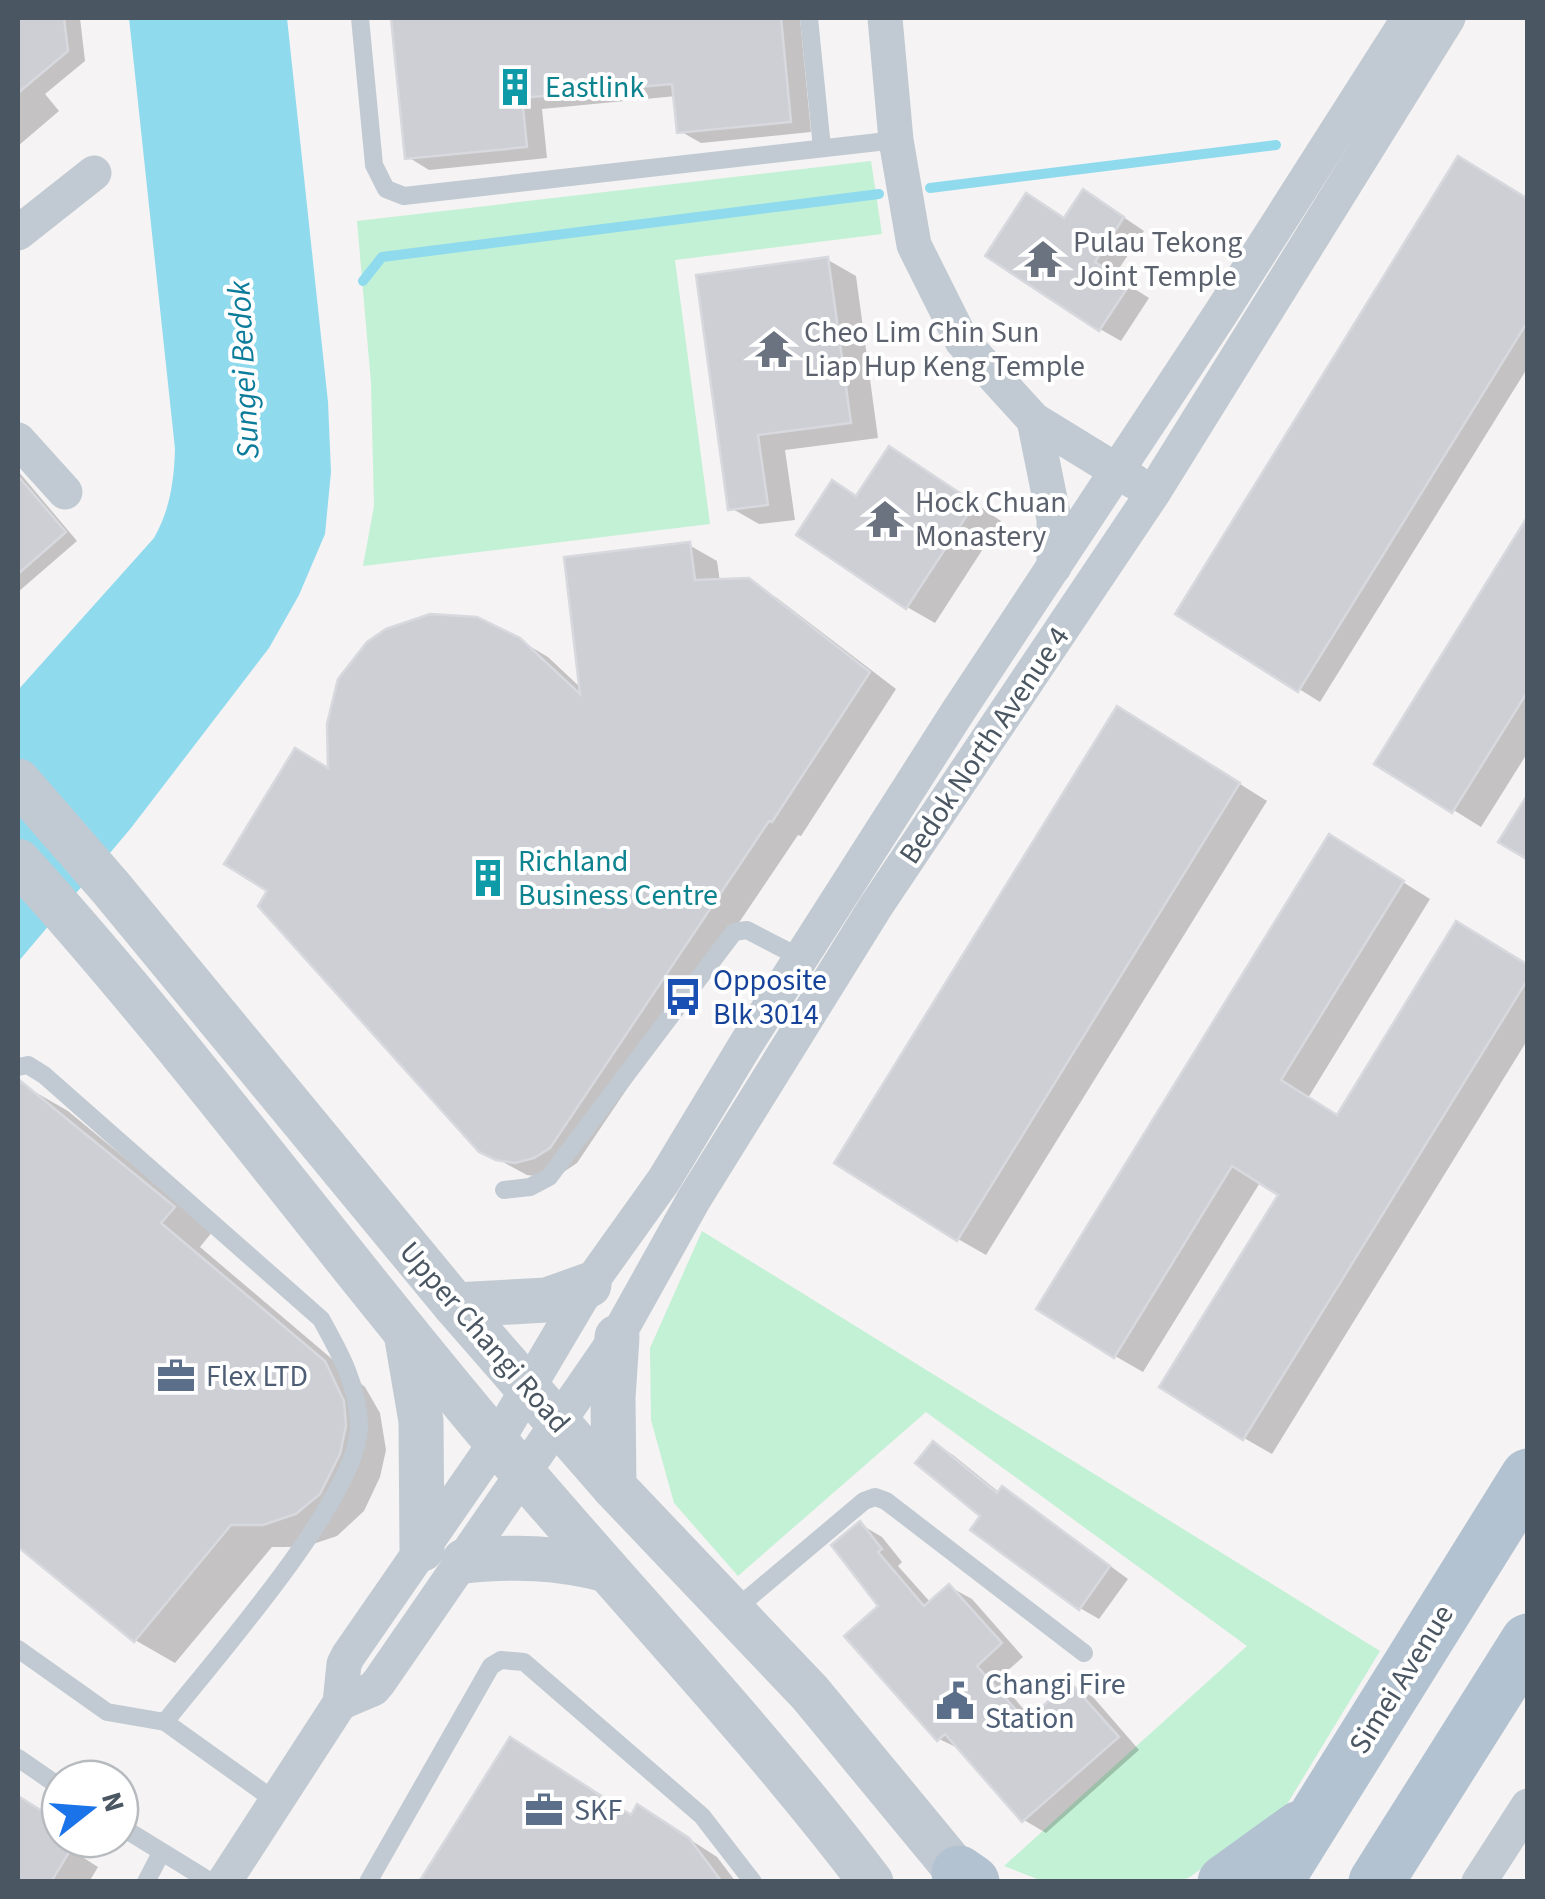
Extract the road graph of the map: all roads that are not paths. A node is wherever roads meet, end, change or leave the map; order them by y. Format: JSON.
{"nodes":[{"id":1,"x":360,"y":18,"type":"edge"},
{"id":2,"x":809,"y":18,"type":"edge"},
{"id":3,"x":885,"y":18,"type":"edge"},
{"id":4,"x":1448,"y":18,"type":"edge"},
{"id":5,"x":1405,"y":19,"type":"edge"},
{"id":6,"x":896,"y":140,"type":"junction"},
{"id":7,"x":822,"y":148,"type":"junction"},
{"id":8,"x":94,"y":173,"type":"dead end"},
{"id":9,"x":18,"y":233,"type":"edge"},
{"id":10,"x":1034,"y":420,"type":"junction"},
{"id":11,"x":18,"y":440,"type":"edge"},
{"id":12,"x":1118,"y":471,"type":"junction"},
{"id":13,"x":65,"y":492,"type":"dead end"},
{"id":14,"x":1153,"y":493,"type":"junction"},
{"id":15,"x":1054,"y":567,"type":"junction"},
{"id":16,"x":18,"y":780,"type":"edge"},
{"id":17,"x":18,"y":861,"type":"edge"},
{"id":18,"x":801,"y":958,"type":"junction"},
{"id":19,"x":18,"y":1066,"type":"edge"},
{"id":20,"x":504,"y":1190,"type":"dead end"},
{"id":21,"x":589,"y":1284,"type":"junction"},
{"id":22,"x":455,"y":1305,"type":"junction"},
{"id":23,"x":406,"y":1331,"type":"junction"},
{"id":24,"x":617,"y":1337,"type":"junction"},
{"id":25,"x":526,"y":1387,"type":"junction"},
{"id":26,"x":557,"y":1422,"type":"junction"},
{"id":27,"x":509,"y":1458,"type":"junction"},
{"id":28,"x":1528,"y":1476,"type":"edge"},
{"id":29,"x":614,"y":1487,"type":"junction"},
{"id":30,"x":443,"y":1555,"type":"junction"},
{"id":31,"x":607,"y":1570,"type":"junction"},
{"id":32,"x":732,"y":1612,"type":"junction"},
{"id":33,"x":1528,"y":1641,"type":"edge"},
{"id":34,"x":18,"y":1648,"type":"edge"},
{"id":35,"x":1084,"y":1653,"type":"dead end"},
{"id":36,"x":164,"y":1722,"type":"junction"},
{"id":37,"x":18,"y":1758,"type":"edge"},
{"id":38,"x":40,"y":1773,"type":"edge"},
{"id":39,"x":277,"y":1802,"type":"junction"},
{"id":40,"x":1528,"y":1806,"type":"edge"},
{"id":41,"x":1311,"y":1820,"type":"junction"},
{"id":42,"x":140,"y":1839,"type":"edge"},
{"id":43,"x":161,"y":1853,"type":"junction"},
{"id":44,"x":1387,"y":1876,"type":"edge"},
{"id":45,"x":966,"y":1879,"type":"edge"},
{"id":46,"x":146,"y":1882,"type":"edge"},
{"id":47,"x":211,"y":1882,"type":"edge"},
{"id":48,"x":224,"y":1882,"type":"edge"},
{"id":49,"x":368,"y":1882,"type":"edge"},
{"id":50,"x":753,"y":1882,"type":"edge"},
{"id":51,"x":871,"y":1882,"type":"edge"},
{"id":52,"x":1225,"y":1882,"type":"edge"},
{"id":53,"x":1275,"y":1882,"type":"edge"},
{"id":54,"x":1479,"y":1882,"type":"edge"}],
"edges":[{"from":1,"to":7,"type":"lane"},
{"from":2,"to":7,"type":"lane"},
{"from":3,"to":6,"type":"street"},
{"from":4,"to":14,"type":"street","name":"Bedok North Avenue 4"},
{"from":5,"to":12,"type":"street","name":"Bedok North Avenue 4"},
{"from":6,"to":7,"type":"lane"},
{"from":6,"to":10,"type":"street"},
{"from":8,"to":9,"type":"street"},
{"from":10,"to":12,"type":"street"},
{"from":10,"to":15,"type":"street"},
{"from":11,"to":13,"type":"street"},
{"from":12,"to":14,"type":"street"},
{"from":12,"to":15,"type":"street","name":"Bedok North Avenue 4"},
{"from":14,"to":24,"type":"street","name":"Bedok North Avenue 4"},
{"from":15,"to":18,"type":"street","name":"Bedok North Avenue 4"},
{"from":16,"to":22,"type":"street","name":"Upper Changi Road"},
{"from":17,"to":23,"type":"street","name":"Upper Changi Road"},
{"from":18,"to":20,"type":"lane"},
{"from":18,"to":21,"type":"street","name":"Bedok North Avenue 4"},
{"from":19,"to":36,"type":"lane"},
{"from":21,"to":22,"type":"street"},
{"from":21,"to":25,"type":"street","name":"Bedok North Avenue 4"},
{"from":22,"to":25,"type":"street","name":"Upper Changi Road"},
{"from":23,"to":27,"type":"street","name":"Upper Changi Road"},
{"from":23,"to":30,"type":"street"},
{"from":24,"to":26,"type":"street","name":"Bedok North Avenue 4"},
{"from":24,"to":29,"type":"street"},
{"from":25,"to":26,"type":"street","name":"Upper Changi Road"},
{"from":25,"to":27,"type":"street","name":"Bedok North Avenue 4"},
{"from":26,"to":27,"type":"street","name":"Bedok North Avenue 4"},
{"from":26,"to":29,"type":"street","name":"Upper Changi Road"},
{"from":27,"to":30,"type":"street"},
{"from":27,"to":31,"type":"street","name":"Upper Changi Road"},
{"from":28,"to":41,"type":"main road","name":"Simei Avenue"},
{"from":29,"to":32,"type":"street","name":"Upper Changi Road"},
{"from":30,"to":31,"type":"street"},
{"from":30,"to":39,"type":"street"},
{"from":31,"to":51,"type":"street","name":"Upper Changi Road"},
{"from":32,"to":35,"type":"lane"},
{"from":32,"to":45,"type":"street","name":"Upper Changi Road"},
{"from":33,"to":44,"type":"main road"},
{"from":34,"to":36,"type":"lane"},
{"from":36,"to":39,"type":"lane"},
{"from":37,"to":38,"type":"lane"},
{"from":39,"to":48,"type":"street"},
{"from":40,"to":54,"type":"street"},
{"from":41,"to":52,"type":"main road"},
{"from":41,"to":53,"type":"main road","name":"Simei Avenue"},
{"from":42,"to":43,"type":"lane"},
{"from":43,"to":46,"type":"lane"},
{"from":43,"to":47,"type":"lane"},
{"from":49,"to":50,"type":"lane"}]}
